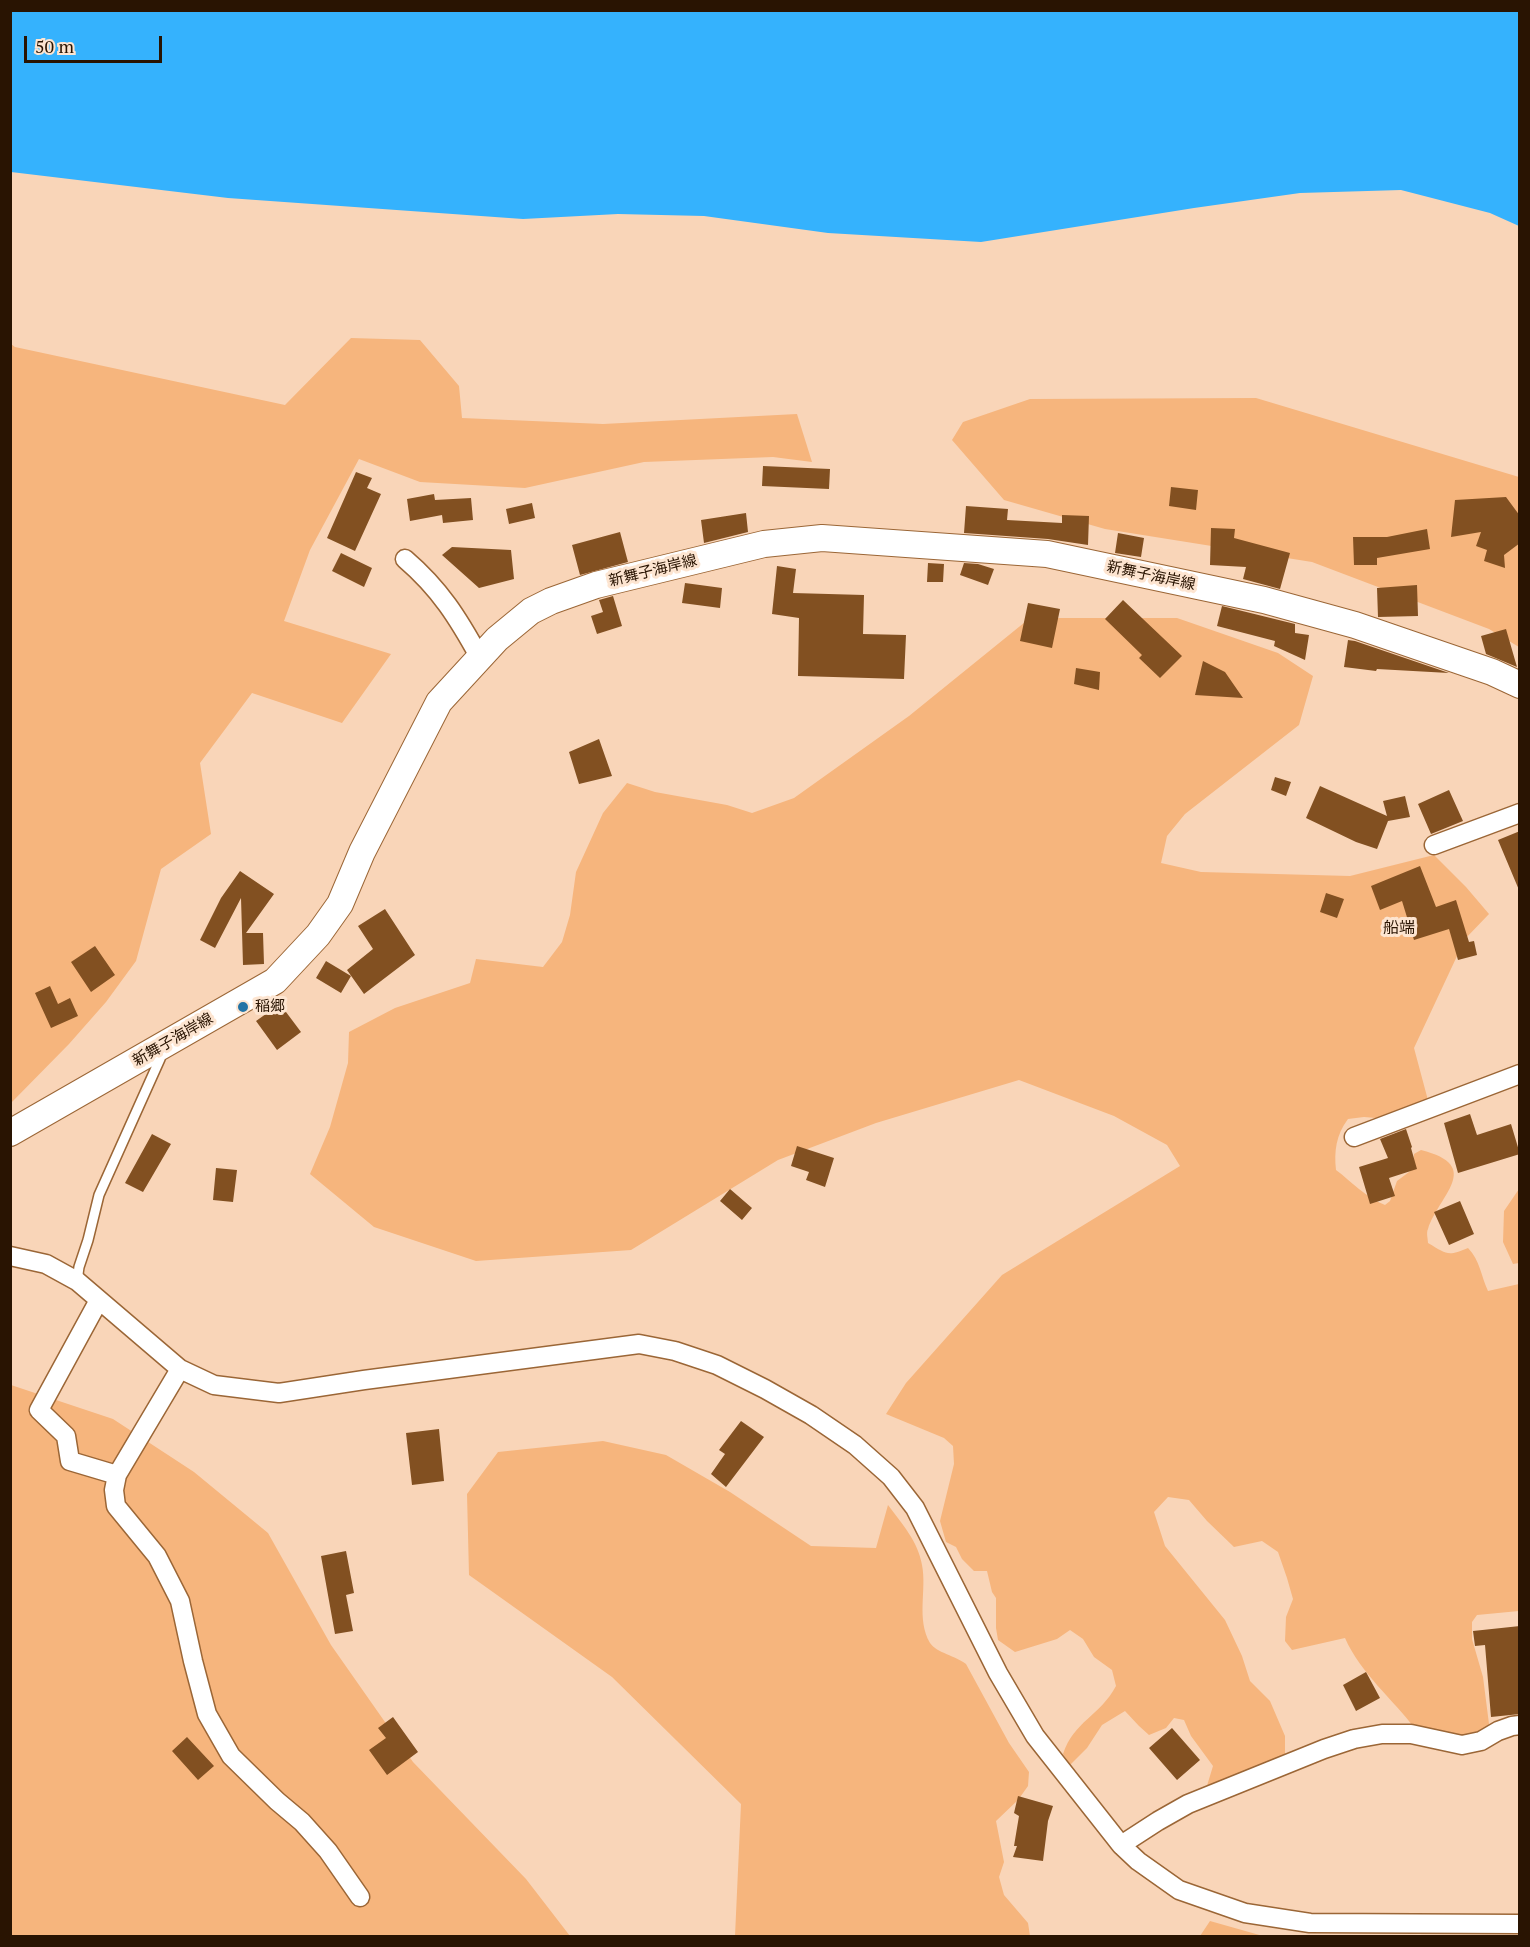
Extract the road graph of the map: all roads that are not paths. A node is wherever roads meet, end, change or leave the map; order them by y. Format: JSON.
{"nodes":[{"id":1,"x":405,"y":559,"type":"dead end"},
{"id":2,"x":480,"y":658,"type":"junction"},
{"id":3,"x":1520,"y":685,"type":"edge"},
{"id":4,"x":1520,"y":813,"type":"edge"},
{"id":5,"x":1434,"y":845,"type":"dead end"},
{"id":6,"x":160,"y":1047,"type":"junction"},
{"id":7,"x":1520,"y":1074,"type":"edge"},
{"id":8,"x":10,"y":1133,"type":"edge"},
{"id":9,"x":1354,"y":1137,"type":"dead end"},
{"id":10,"x":10,"y":1256,"type":"edge"},
{"id":11,"x":77,"y":1281,"type":"junction"},
{"id":12,"x":99,"y":1300,"type":"junction"},
{"id":13,"x":180,"y":1369,"type":"junction"},
{"id":14,"x":117,"y":1476,"type":"junction"},
{"id":15,"x":1520,"y":1725,"type":"edge"},
{"id":16,"x":1121,"y":1845,"type":"junction"},
{"id":17,"x":360,"y":1897,"type":"dead end"},
{"id":18,"x":1520,"y":1924,"type":"edge"}],
"edges":[{"from":1,"to":2,"type":"street"},
{"from":2,"to":3,"type":"main road","name":"新舞子海岸線"},
{"from":2,"to":6,"type":"main road","name":"新舞子海岸線"},
{"from":4,"to":5,"type":"street"},
{"from":6,"to":8,"type":"main road","name":"新舞子海岸線"},
{"from":6,"to":11,"type":"lane"},
{"from":7,"to":9,"type":"street"},
{"from":10,"to":11,"type":"street"},
{"from":11,"to":12,"type":"street"},
{"from":12,"to":13,"type":"street"},
{"from":12,"to":14,"type":"street"},
{"from":13,"to":14,"type":"street"},
{"from":13,"to":16,"type":"street"},
{"from":14,"to":17,"type":"street"},
{"from":15,"to":16,"type":"street"},
{"from":16,"to":18,"type":"street"}]}
